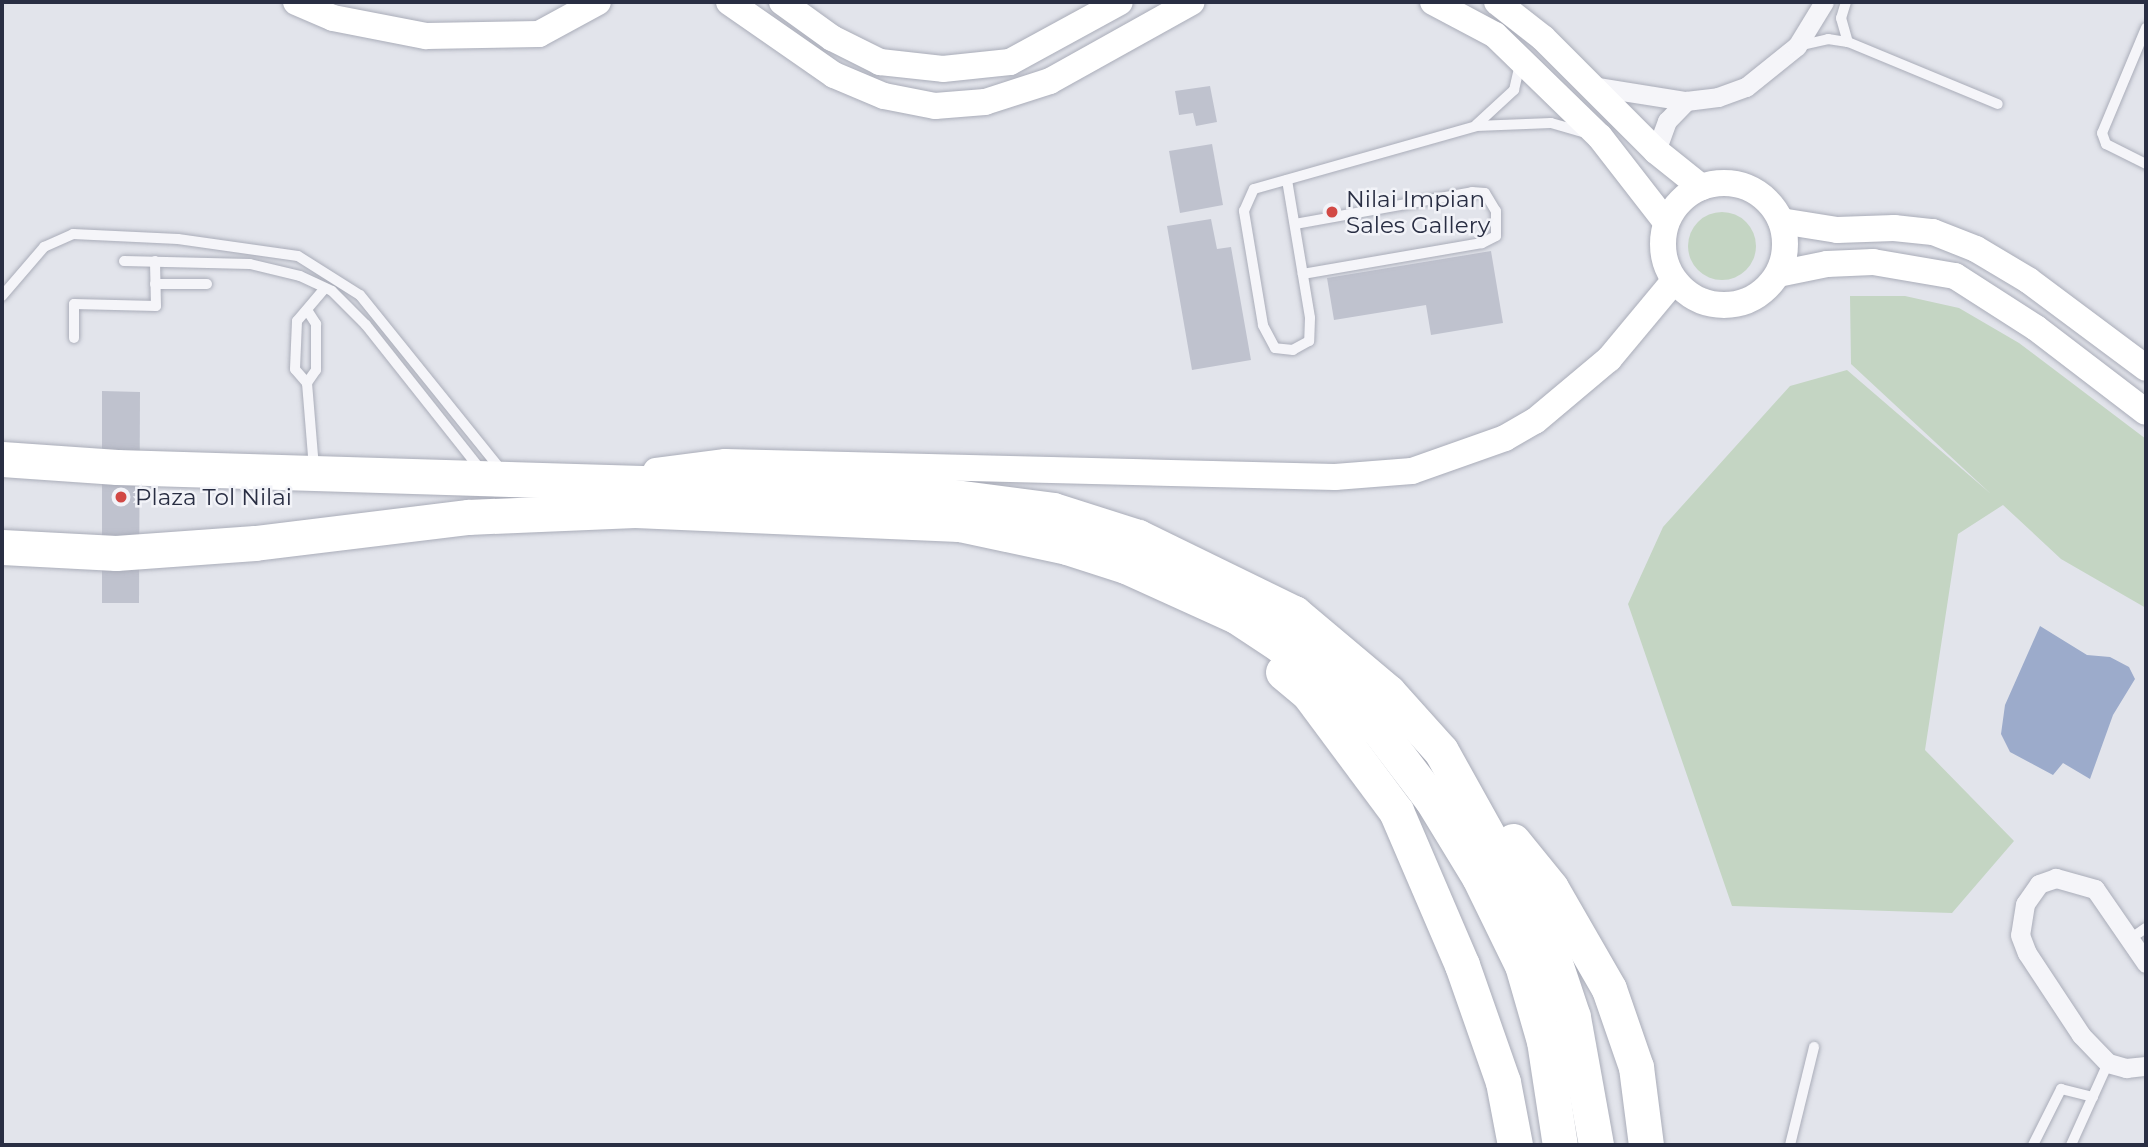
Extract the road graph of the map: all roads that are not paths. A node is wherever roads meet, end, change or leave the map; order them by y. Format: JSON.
{"nodes":[{"id":1,"x":296,"y":2,"type":"edge"},
{"id":2,"x":598,"y":2,"type":"edge"},
{"id":3,"x":729,"y":2,"type":"edge"},
{"id":4,"x":782,"y":2,"type":"edge"},
{"id":5,"x":1120,"y":2,"type":"edge"},
{"id":6,"x":1192,"y":2,"type":"edge"},
{"id":7,"x":1433,"y":2,"type":"edge"},
{"id":8,"x":1497,"y":2,"type":"edge"},
{"id":9,"x":1846,"y":2,"type":"edge"},
{"id":10,"x":1828,"y":3,"type":"edge"},
{"id":11,"x":2146,"y":28,"type":"edge"},
{"id":12,"x":1848,"y":42,"type":"junction"},
{"id":13,"x":1797,"y":46,"type":"junction"},
{"id":14,"x":1521,"y":59,"type":"junction"},
{"id":15,"x":1591,"y":86,"type":"junction"},
{"id":16,"x":1686,"y":102,"type":"junction"},
{"id":17,"x":1998,"y":104,"type":"dead end"},
{"id":18,"x":1476,"y":126,"type":"junction"},
{"id":19,"x":1600,"y":137,"type":"junction"},
{"id":20,"x":1656,"y":150,"type":"junction"},
{"id":21,"x":2146,"y":164,"type":"edge"},
{"id":22,"x":1287,"y":180,"type":"junction"},
{"id":23,"x":1701,"y":187,"type":"junction"},
{"id":24,"x":1781,"y":221,"type":"junction"},
{"id":25,"x":1666,"y":222,"type":"junction"},
{"id":26,"x":1295,"y":225,"type":"junction"},
{"id":27,"x":124,"y":261,"type":"dead end"},
{"id":28,"x":155,"y":261,"type":"junction"},
{"id":29,"x":1303,"y":274,"type":"junction"},
{"id":30,"x":1778,"y":274,"type":"junction"},
{"id":31,"x":1674,"y":281,"type":"junction"},
{"id":32,"x":155,"y":284,"type":"junction"},
{"id":33,"x":207,"y":284,"type":"dead end"},
{"id":34,"x":325,"y":288,"type":"junction"},
{"id":35,"x":2,"y":296,"type":"edge"},
{"id":36,"x":307,"y":310,"type":"junction"},
{"id":37,"x":74,"y":338,"type":"dead end"},
{"id":38,"x":2146,"y":368,"type":"edge"},
{"id":39,"x":307,"y":383,"type":"junction"},
{"id":40,"x":2146,"y":412,"type":"edge"},
{"id":41,"x":2,"y":459,"type":"edge"},
{"id":42,"x":314,"y":474,"type":"junction"},
{"id":43,"x":496,"y":478,"type":"junction"},
{"id":44,"x":592,"y":479,"type":"junction"},
{"id":45,"x":2,"y":547,"type":"edge"},
{"id":46,"x":1236,"y":616,"type":"junction"},
{"id":47,"x":1466,"y":789,"type":"junction"},
{"id":48,"x":2138,"y":934,"type":"edge"},
{"id":49,"x":2146,"y":963,"type":"edge"},
{"id":50,"x":1814,"y":1047,"type":"dead end"},
{"id":51,"x":2108,"y":1063,"type":"junction"},
{"id":52,"x":2145,"y":1070,"type":"edge"},
{"id":53,"x":2093,"y":1097,"type":"junction"},
{"id":54,"x":1515,"y":1145,"type":"edge"},
{"id":55,"x":1560,"y":1145,"type":"edge"},
{"id":56,"x":1596,"y":1145,"type":"edge"},
{"id":57,"x":1646,"y":1145,"type":"edge"},
{"id":58,"x":1790,"y":1145,"type":"edge"},
{"id":59,"x":2033,"y":1145,"type":"edge"},
{"id":60,"x":2071,"y":1145,"type":"edge"}],
"edges":[{"from":1,"to":2,"type":"main road"},
{"from":3,"to":6,"type":"main road"},
{"from":4,"to":5,"type":"main road"},
{"from":7,"to":14,"type":"main road"},
{"from":8,"to":15,"type":"main road"},
{"from":9,"to":12,"type":"lane"},
{"from":10,"to":13,"type":"street"},
{"from":11,"to":21,"type":"lane"},
{"from":12,"to":13,"type":"lane"},
{"from":12,"to":17,"type":"lane"},
{"from":13,"to":16,"type":"street"},
{"from":14,"to":18,"type":"lane"},
{"from":14,"to":19,"type":"main road"},
{"from":15,"to":16,"type":"street"},
{"from":15,"to":20,"type":"main road"},
{"from":16,"to":20,"type":"street"},
{"from":18,"to":19,"type":"lane"},
{"from":18,"to":22,"type":"lane"},
{"from":19,"to":25,"type":"main road"},
{"from":20,"to":23,"type":"main road"},
{"from":22,"to":26,"type":"lane"},
{"from":22,"to":29,"type":"lane"},
{"from":23,"to":24,"type":"main road"},
{"from":23,"to":25,"type":"main road"},
{"from":24,"to":30,"type":"main road"},
{"from":24,"to":38,"type":"main road"},
{"from":25,"to":31,"type":"main road"},
{"from":26,"to":29,"type":"lane"},
{"from":26,"to":29,"type":"lane"},
{"from":27,"to":28,"type":"lane"},
{"from":28,"to":32,"type":"lane"},
{"from":28,"to":34,"type":"lane"},
{"from":30,"to":31,"type":"main road"},
{"from":30,"to":40,"type":"main road"},
{"from":31,"to":44,"type":"main road"},
{"from":32,"to":33,"type":"lane"},
{"from":32,"to":37,"type":"lane"},
{"from":34,"to":36,"type":"lane"},
{"from":34,"to":43,"type":"lane"},
{"from":35,"to":43,"type":"lane"},
{"from":36,"to":39,"type":"lane"},
{"from":36,"to":39,"type":"lane"},
{"from":39,"to":42,"type":"lane"},
{"from":41,"to":42,"type":"highway"},
{"from":42,"to":43,"type":"highway"},
{"from":43,"to":44,"type":"highway"},
{"from":44,"to":47,"type":"highway"},
{"from":45,"to":46,"type":"highway"},
{"from":46,"to":54,"type":"highway"},
{"from":46,"to":55,"type":"highway"},
{"from":47,"to":56,"type":"highway"},
{"from":47,"to":57,"type":"highway"},
{"from":48,"to":49,"type":"street"},
{"from":48,"to":51,"type":"street"},
{"from":50,"to":58,"type":"lane"},
{"from":51,"to":52,"type":"street"},
{"from":51,"to":53,"type":"lane"},
{"from":53,"to":59,"type":"lane"},
{"from":53,"to":60,"type":"lane"}]}
